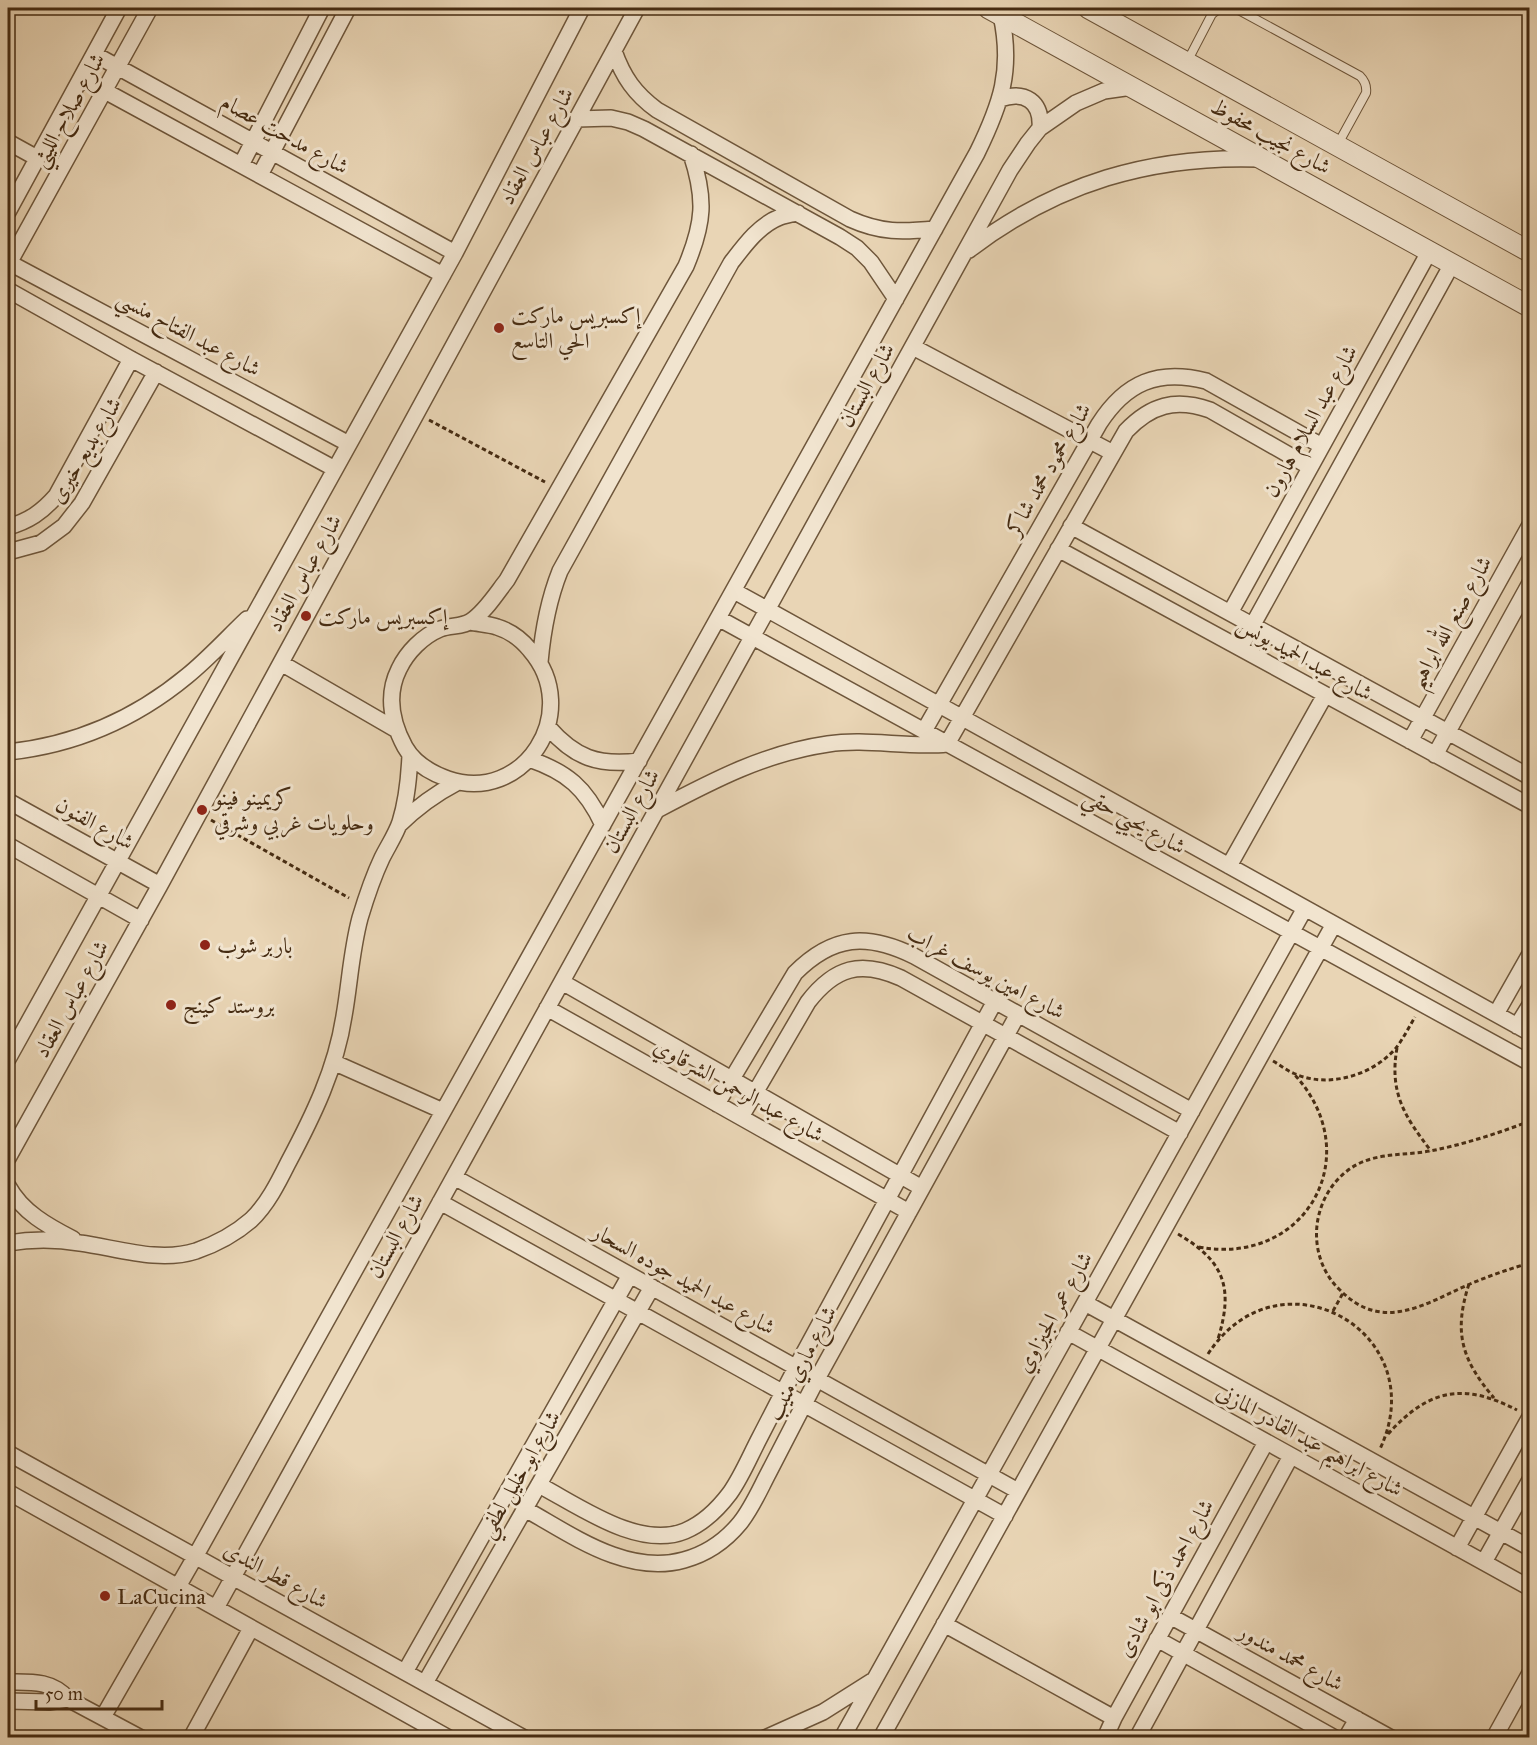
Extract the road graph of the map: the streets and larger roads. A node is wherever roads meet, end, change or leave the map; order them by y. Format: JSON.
{"nodes":[{"id":1,"x":119,"y":8,"type":"edge"},
{"id":2,"x":150,"y":8,"type":"edge"},
{"id":3,"x":322,"y":8,"type":"edge"},
{"id":4,"x":348,"y":8,"type":"edge"},
{"id":5,"x":572,"y":8,"type":"edge"},
{"id":6,"x":582,"y":8,"type":"edge"},
{"id":7,"x":637,"y":8,"type":"edge"},
{"id":8,"x":1088,"y":8,"type":"edge"},
{"id":9,"x":995,"y":11,"type":"edge"},
{"id":10,"x":573,"y":25,"type":"junction"},
{"id":11,"x":614,"y":51,"type":"junction"},
{"id":12,"x":94,"y":54,"type":"junction"},
{"id":13,"x":117,"y":67,"type":"junction"},
{"id":14,"x":81,"y":78,"type":"junction"},
{"id":15,"x":1132,"y":87,"type":"junction"},
{"id":16,"x":104,"y":91,"type":"junction"},
{"id":17,"x":1000,"y":99,"type":"junction"},
{"id":18,"x":577,"y":119,"type":"junction"},
{"id":19,"x":1041,"y":128,"type":"junction"},
{"id":20,"x":8,"y":142,"type":"edge"},
{"id":21,"x":253,"y":142,"type":"junction"},
{"id":22,"x":272,"y":152,"type":"junction"},
{"id":23,"x":691,"y":154,"type":"junction"},
{"id":24,"x":37,"y":158,"type":"junction"},
{"id":25,"x":1262,"y":159,"type":"junction"},
{"id":26,"x":241,"y":165,"type":"junction"},
{"id":27,"x":260,"y":175,"type":"junction"},
{"id":28,"x":8,"y":212,"type":"edge"},
{"id":29,"x":798,"y":213,"type":"junction"},
{"id":30,"x":935,"y":229,"type":"junction"},
{"id":31,"x":1429,"y":252,"type":"junction"},
{"id":32,"x":1530,"y":252,"type":"edge"},
{"id":33,"x":455,"y":253,"type":"junction"},
{"id":34,"x":965,"y":253,"type":"junction"},
{"id":35,"x":8,"y":263,"type":"edge"},
{"id":36,"x":1452,"y":264,"type":"junction"},
{"id":37,"x":443,"y":275,"type":"junction"},
{"id":38,"x":8,"y":290,"type":"edge"},
{"id":39,"x":896,"y":299,"type":"junction"},
{"id":40,"x":1530,"y":307,"type":"edge"},
{"id":41,"x":912,"y":347,"type":"junction"},
{"id":42,"x":131,"y":359,"type":"junction"},
{"id":43,"x":156,"y":372,"type":"junction"},
{"id":44,"x":1089,"y":441,"type":"junction"},
{"id":45,"x":349,"y":444,"type":"junction"},
{"id":46,"x":1322,"y":446,"type":"junction"},
{"id":47,"x":1113,"y":453,"type":"junction"},
{"id":48,"x":1310,"y":467,"type":"junction"},
{"id":49,"x":336,"y":469,"type":"junction"},
{"id":50,"x":1530,"y":525,"type":"edge"},
{"id":51,"x":1071,"y":526,"type":"junction"},
{"id":52,"x":8,"y":527,"type":"edge"},
{"id":53,"x":1058,"y":549,"type":"junction"},
{"id":54,"x":1524,"y":550,"type":"edge"},
{"id":55,"x":8,"y":552,"type":"edge"},
{"id":56,"x":1503,"y":572,"type":"junction"},
{"id":57,"x":1529,"y":585,"type":"edge"},
{"id":58,"x":734,"y":591,"type":"junction"},
{"id":59,"x":258,"y":608,"type":"junction"},
{"id":60,"x":768,"y":609,"type":"junction"},
{"id":61,"x":1230,"y":613,"type":"junction"},
{"id":62,"x":718,"y":618,"type":"junction"},
{"id":63,"x":470,"y":622,"type":"junction"},
{"id":64,"x":1253,"y":626,"type":"junction"},
{"id":65,"x":753,"y":637,"type":"junction"},
{"id":66,"x":1240,"y":648,"type":"junction"},
{"id":67,"x":540,"y":662,"type":"junction"},
{"id":68,"x":281,"y":663,"type":"junction"},
{"id":69,"x":1325,"y":695,"type":"junction"},
{"id":70,"x":939,"y":705,"type":"junction"},
{"id":71,"x":962,"y":717,"type":"junction"},
{"id":72,"x":1422,"y":718,"type":"junction"},
{"id":73,"x":548,"y":727,"type":"junction"},
{"id":74,"x":395,"y":729,"type":"junction"},
{"id":75,"x":924,"y":731,"type":"junction"},
{"id":76,"x":1448,"y":732,"type":"junction"},
{"id":77,"x":1410,"y":741,"type":"junction"},
{"id":78,"x":947,"y":744,"type":"junction"},
{"id":79,"x":8,"y":752,"type":"edge"},
{"id":80,"x":410,"y":755,"type":"junction"},
{"id":81,"x":1435,"y":755,"type":"junction"},
{"id":82,"x":529,"y":759,"type":"junction"},
{"id":83,"x":639,"y":761,"type":"junction"},
{"id":84,"x":1530,"y":777,"type":"edge"},
{"id":85,"x":458,"y":782,"type":"junction"},
{"id":86,"x":8,"y":801,"type":"edge"},
{"id":87,"x":1530,"y":806,"type":"edge"},
{"id":88,"x":657,"y":810,"type":"junction"},
{"id":89,"x":399,"y":825,"type":"junction"},
{"id":90,"x":603,"y":825,"type":"junction"},
{"id":91,"x":8,"y":845,"type":"edge"},
{"id":92,"x":117,"y":861,"type":"junction"},
{"id":93,"x":1229,"y":866,"type":"junction"},
{"id":94,"x":160,"y":885,"type":"junction"},
{"id":95,"x":98,"y":896,"type":"junction"},
{"id":96,"x":1305,"y":908,"type":"junction"},
{"id":97,"x":141,"y":920,"type":"junction"},
{"id":98,"x":1334,"y":924,"type":"junction"},
{"id":99,"x":1292,"y":933,"type":"junction"},
{"id":100,"x":1320,"y":949,"type":"junction"},
{"id":101,"x":1530,"y":954,"type":"edge"},
{"id":102,"x":562,"y":982,"type":"junction"},
{"id":103,"x":995,"y":1001,"type":"junction"},
{"id":104,"x":1530,"y":1005,"type":"edge"},
{"id":105,"x":547,"y":1008,"type":"junction"},
{"id":106,"x":1018,"y":1014,"type":"junction"},
{"id":107,"x":1496,"y":1014,"type":"junction"},
{"id":108,"x":983,"y":1023,"type":"junction"},
{"id":109,"x":1524,"y":1030,"type":"edge"},
{"id":110,"x":1006,"y":1036,"type":"junction"},
{"id":111,"x":8,"y":1059,"type":"edge"},
{"id":112,"x":333,"y":1062,"type":"junction"},
{"id":113,"x":1530,"y":1063,"type":"edge"},
{"id":114,"x":732,"y":1079,"type":"junction"},
{"id":115,"x":755,"y":1093,"type":"junction"},
{"id":116,"x":717,"y":1104,"type":"junction"},
{"id":117,"x":443,"y":1111,"type":"junction"},
{"id":118,"x":1192,"y":1111,"type":"junction"},
{"id":119,"x":741,"y":1117,"type":"junction"},
{"id":120,"x":1180,"y":1133,"type":"junction"},
{"id":121,"x":8,"y":1158,"type":"edge"},
{"id":122,"x":900,"y":1175,"type":"junction"},
{"id":123,"x":454,"y":1177,"type":"junction"},
{"id":124,"x":8,"y":1186,"type":"edge"},
{"id":125,"x":922,"y":1188,"type":"junction"},
{"id":126,"x":887,"y":1200,"type":"junction"},
{"id":127,"x":440,"y":1202,"type":"junction"},
{"id":128,"x":909,"y":1212,"type":"junction"},
{"id":129,"x":78,"y":1242,"type":"junction"},
{"id":130,"x":8,"y":1243,"type":"edge"},
{"id":131,"x":630,"y":1275,"type":"junction"},
{"id":132,"x":652,"y":1287,"type":"junction"},
{"id":133,"x":616,"y":1300,"type":"junction"},
{"id":134,"x":1085,"y":1303,"type":"junction"},
{"id":135,"x":638,"y":1312,"type":"junction"},
{"id":136,"x":1114,"y":1319,"type":"junction"},
{"id":137,"x":1068,"y":1332,"type":"junction"},
{"id":138,"x":1098,"y":1348,"type":"junction"},
{"id":139,"x":796,"y":1367,"type":"junction"},
{"id":140,"x":817,"y":1379,"type":"junction"},
{"id":141,"x":783,"y":1392,"type":"junction"},
{"id":142,"x":804,"y":1404,"type":"junction"},
{"id":143,"x":1525,"y":1414,"type":"edge"},
{"id":144,"x":1266,"y":1442,"type":"junction"},
{"id":145,"x":8,"y":1453,"type":"edge"},
{"id":146,"x":1291,"y":1456,"type":"junction"},
{"id":147,"x":989,"y":1475,"type":"junction"},
{"id":148,"x":1530,"y":1480,"type":"edge"},
{"id":149,"x":539,"y":1485,"type":"junction"},
{"id":150,"x":1018,"y":1491,"type":"junction"},
{"id":151,"x":8,"y":1492,"type":"edge"},
{"id":152,"x":975,"y":1499,"type":"junction"},
{"id":153,"x":525,"y":1509,"type":"junction"},
{"id":154,"x":1005,"y":1516,"type":"junction"},
{"id":155,"x":1474,"y":1517,"type":"junction"},
{"id":156,"x":1501,"y":1532,"type":"junction"},
{"id":157,"x":1457,"y":1548,"type":"junction"},
{"id":158,"x":1530,"y":1548,"type":"edge"},
{"id":159,"x":195,"y":1557,"type":"junction"},
{"id":160,"x":1484,"y":1562,"type":"junction"},
{"id":161,"x":233,"y":1577,"type":"junction"},
{"id":162,"x":178,"y":1587,"type":"junction"},
{"id":163,"x":1530,"y":1588,"type":"edge"},
{"id":164,"x":216,"y":1608,"type":"junction"},
{"id":165,"x":1170,"y":1616,"type":"junction"},
{"id":166,"x":944,"y":1624,"type":"junction"},
{"id":167,"x":251,"y":1628,"type":"junction"},
{"id":168,"x":1196,"y":1630,"type":"junction"},
{"id":169,"x":1157,"y":1639,"type":"junction"},
{"id":170,"x":1183,"y":1654,"type":"junction"},
{"id":171,"x":405,"y":1672,"type":"junction"},
{"id":172,"x":1530,"y":1673,"type":"edge"},
{"id":173,"x":874,"y":1679,"type":"junction"},
{"id":174,"x":8,"y":1682,"type":"edge"},
{"id":175,"x":425,"y":1683,"type":"junction"},
{"id":176,"x":68,"y":1699,"type":"junction"},
{"id":177,"x":8,"y":1701,"type":"edge"},
{"id":178,"x":103,"y":1717,"type":"junction"},
{"id":179,"x":1114,"y":1718,"type":"junction"},
{"id":180,"x":1357,"y":1719,"type":"junction"},
{"id":181,"x":1383,"y":1736,"type":"edge"},
{"id":182,"x":141,"y":1737,"type":"edge"},
{"id":183,"x":191,"y":1737,"type":"edge"},
{"id":184,"x":448,"y":1737,"type":"edge"},
{"id":185,"x":524,"y":1737,"type":"edge"},
{"id":186,"x":765,"y":1737,"type":"edge"},
{"id":187,"x":842,"y":1737,"type":"edge"},
{"id":188,"x":881,"y":1737,"type":"edge"},
{"id":189,"x":1105,"y":1737,"type":"edge"},
{"id":190,"x":1137,"y":1737,"type":"edge"},
{"id":191,"x":1335,"y":1737,"type":"edge"},
{"id":192,"x":1346,"y":1737,"type":"edge"},
{"id":193,"x":1494,"y":1737,"type":"edge"}],
"edges":[{"from":1,"to":12,"type":"street","name":"شارع صلاح الليثي"},
{"from":2,"to":13,"type":"street","name":"شارع صلاح الليثي"},
{"from":3,"to":21,"type":"street"},
{"from":4,"to":22,"type":"street"},
{"from":5,"to":10,"type":"street"},
{"from":6,"to":10,"type":"street","name":"شارع عباس العقاد"},
{"from":7,"to":11,"type":"street","name":"شارع عباس العقاد"},
{"from":8,"to":32,"type":"street","name":"شارع نجيب محفوظ"},
{"from":9,"to":15,"type":"street","name":"شارع نجيب محفوظ"},
{"from":9,"to":17,"type":"street","name":"شارع البستان"},
{"from":10,"to":33,"type":"street","name":"شارع عباس العقاد"},
{"from":11,"to":18,"type":"street","name":"شارع عباس العقاد"},
{"from":11,"to":30,"type":"street"},
{"from":12,"to":13,"type":"street","name":"شارع مدحت عصام"},
{"from":12,"to":14,"type":"street","name":"شارع صلاح الليثي"},
{"from":13,"to":16,"type":"street","name":"شارع صلاح الليثي"},
{"from":13,"to":21,"type":"street","name":"شارع مدحت عصام"},
{"from":14,"to":16,"type":"street"},
{"from":14,"to":24,"type":"street","name":"شارع صلاح الليثي"},
{"from":15,"to":19,"type":"street","name":"شارع البستان"},
{"from":15,"to":25,"type":"street","name":"شارع نجيب محفوظ"},
{"from":16,"to":26,"type":"street"},
{"from":16,"to":35,"type":"street","name":"شارع صلاح الليثي"},
{"from":17,"to":19,"type":"street"},
{"from":17,"to":30,"type":"street","name":"شارع البستان"},
{"from":18,"to":23,"type":"street"},
{"from":18,"to":68,"type":"street","name":"شارع عباس العقاد"},
{"from":19,"to":34,"type":"street","name":"شارع البستان"},
{"from":20,"to":24,"type":"street"},
{"from":21,"to":22,"type":"street","name":"شارع مدحت عصام"},
{"from":21,"to":26,"type":"street"},
{"from":22,"to":27,"type":"street"},
{"from":22,"to":33,"type":"street","name":"شارع مدحت عصام"},
{"from":23,"to":29,"type":"street"},
{"from":23,"to":63,"type":"street"},
{"from":24,"to":28,"type":"street","name":"شارع صلاح الليثي"},
{"from":25,"to":31,"type":"street","name":"شارع نجيب محفوظ"},
{"from":25,"to":34,"type":"street"},
{"from":26,"to":27,"type":"street"},
{"from":27,"to":37,"type":"street"},
{"from":29,"to":39,"type":"street"},
{"from":29,"to":67,"type":"street"},
{"from":30,"to":39,"type":"street","name":"شارع البستان"},
{"from":31,"to":36,"type":"street","name":"شارع نجيب محفوظ"},
{"from":31,"to":46,"type":"street","name":"شارع عبد السلام هارون"},
{"from":33,"to":37,"type":"street","name":"شارع عباس العقاد"},
{"from":34,"to":41,"type":"street","name":"شارع البستان"},
{"from":35,"to":45,"type":"street","name":"شارع عبد الفتاح منسي"},
{"from":36,"to":40,"type":"street","name":"شارع نجيب محفوظ"},
{"from":36,"to":64,"type":"street"},
{"from":37,"to":45,"type":"street","name":"شارع عباس العقاد"},
{"from":38,"to":42,"type":"street"},
{"from":39,"to":58,"type":"street","name":"شارع البستان"},
{"from":41,"to":44,"type":"street"},
{"from":41,"to":60,"type":"street","name":"شارع البستان"},
{"from":42,"to":43,"type":"street"},
{"from":42,"to":52,"type":"street","name":"شارع بديع خيرى"},
{"from":43,"to":49,"type":"street"},
{"from":43,"to":55,"type":"street","name":"شارع بديع خيرى"},
{"from":44,"to":46,"type":"street","name":"شارع محمود محمد شاكر"},
{"from":44,"to":47,"type":"street"},
{"from":44,"to":70,"type":"street","name":"شارع محمود محمد شاكر"},
{"from":45,"to":49,"type":"street","name":"شارع عباس العقاد"},
{"from":46,"to":48,"type":"street","name":"شارع عبد السلام هارون"},
{"from":47,"to":48,"type":"street"},
{"from":47,"to":51,"type":"street"},
{"from":48,"to":61,"type":"street","name":"شارع عبد السلام هارون"},
{"from":49,"to":59,"type":"street","name":"شارع عباس العقاد"},
{"from":50,"to":54,"type":"street","name":"شارع صنع الله ابراهيم"},
{"from":51,"to":53,"type":"street"},
{"from":51,"to":61,"type":"street","name":"شارع عبد الحميد يونس"},
{"from":53,"to":66,"type":"street","name":"شارع عبد الحميد يونس"},
{"from":53,"to":71,"type":"street"},
{"from":54,"to":56,"type":"street","name":"شارع صنع الله ابراهيم"},
{"from":56,"to":57,"type":"street"},
{"from":56,"to":72,"type":"street","name":"شارع صنع الله ابراهيم"},
{"from":57,"to":76,"type":"street"},
{"from":58,"to":60,"type":"street","name":"شارع يحيي حقي"},
{"from":58,"to":62,"type":"street","name":"شارع البستان"},
{"from":59,"to":79,"type":"street"},
{"from":59,"to":92,"type":"street","name":"شارع عباس العقاد"},
{"from":60,"to":65,"type":"street","name":"شارع البستان"},
{"from":60,"to":70,"type":"street","name":"شارع يحيي حقي"},
{"from":61,"to":64,"type":"street","name":"شارع عبد الحميد يونس"},
{"from":62,"to":65,"type":"street","name":"شارع يحيي حقي"},
{"from":62,"to":83,"type":"street","name":"شارع البستان"},
{"from":63,"to":67,"type":"street"},
{"from":63,"to":74,"type":"street"},
{"from":64,"to":66,"type":"street"},
{"from":64,"to":72,"type":"street","name":"شارع عبد الحميد يونس"},
{"from":65,"to":75,"type":"street","name":"شارع يحيي حقي"},
{"from":65,"to":88,"type":"street","name":"شارع البستان"},
{"from":66,"to":69,"type":"street","name":"شارع عبد الحميد يونس"},
{"from":67,"to":73,"type":"street"},
{"from":68,"to":74,"type":"street"},
{"from":68,"to":94,"type":"street","name":"شارع عباس العقاد"},
{"from":69,"to":77,"type":"street","name":"شارع عبد الحميد يونس"},
{"from":69,"to":93,"type":"street"},
{"from":70,"to":71,"type":"street","name":"شارع يحيي حقي"},
{"from":70,"to":75,"type":"street","name":"شارع محمود محمد شاكر"},
{"from":71,"to":78,"type":"street"},
{"from":71,"to":93,"type":"street","name":"شارع يحيي حقي"},
{"from":72,"to":76,"type":"street","name":"شارع عبد الحميد يونس"},
{"from":72,"to":77,"type":"street","name":"شارع صنع الله ابراهيم"},
{"from":73,"to":82,"type":"street"},
{"from":73,"to":83,"type":"street"},
{"from":74,"to":80,"type":"street"},
{"from":75,"to":78,"type":"street","name":"شارع يحيي حقي"},
{"from":76,"to":81,"type":"street"},
{"from":76,"to":84,"type":"street","name":"شارع عبد الحميد يونس"},
{"from":77,"to":81,"type":"street","name":"شارع عبد الحميد يونس"},
{"from":78,"to":88,"type":"street"},
{"from":78,"to":99,"type":"street","name":"شارع يحيي حقي"},
{"from":80,"to":85,"type":"street"},
{"from":80,"to":89,"type":"street"},
{"from":81,"to":87,"type":"street","name":"شارع عبد الحميد يونس"},
{"from":82,"to":85,"type":"street"},
{"from":82,"to":90,"type":"street"},
{"from":83,"to":90,"type":"street","name":"شارع البستان"},
{"from":85,"to":89,"type":"street"},
{"from":86,"to":92,"type":"street","name":"شارع الفنون"},
{"from":88,"to":102,"type":"street","name":"شارع البستان"},
{"from":89,"to":112,"type":"street"},
{"from":90,"to":117,"type":"street","name":"شارع البستان"},
{"from":91,"to":95,"type":"street"},
{"from":92,"to":94,"type":"street","name":"شارع الفنون"},
{"from":92,"to":95,"type":"street","name":"شارع عباس العقاد"},
{"from":93,"to":96,"type":"street","name":"شارع يحيي حقي"},
{"from":94,"to":97,"type":"street","name":"شارع عباس العقاد"},
{"from":95,"to":97,"type":"street"},
{"from":95,"to":111,"type":"street","name":"شارع عباس العقاد"},
{"from":96,"to":98,"type":"street","name":"شارع يحيي حقي"},
{"from":96,"to":99,"type":"street","name":"شارع عمر الجيزاوي"},
{"from":97,"to":121,"type":"street","name":"شارع عباس العقاد"},
{"from":98,"to":100,"type":"street"},
{"from":98,"to":107,"type":"street","name":"شارع يحيي حقي"},
{"from":99,"to":100,"type":"street","name":"شارع يحيي حقي"},
{"from":99,"to":118,"type":"street","name":"شارع عمر الجيزاوي"},
{"from":100,"to":113,"type":"street","name":"شارع يحيي حقي"},
{"from":100,"to":136,"type":"street"},
{"from":101,"to":107,"type":"street"},
{"from":102,"to":105,"type":"street","name":"شارع البستان"},
{"from":102,"to":114,"type":"street","name":"شارع عبد الرحمن الشرقاوي"},
{"from":103,"to":106,"type":"street","name":"شارع امين يوسف غراب"},
{"from":103,"to":108,"type":"street","name":"شارع ماري منيب"},
{"from":103,"to":114,"type":"street","name":"شارع امين يوسف غراب"},
{"from":104,"to":109,"type":"street"},
{"from":105,"to":116,"type":"street","name":"شارع عبد الرحمن الشرقاوي"},
{"from":105,"to":123,"type":"street","name":"شارع البستان"},
{"from":106,"to":110,"type":"street","name":"شارع ماري منيب"},
{"from":106,"to":118,"type":"street","name":"شارع امين يوسف غراب"},
{"from":107,"to":109,"type":"street","name":"شارع يحيي حقي"},
{"from":108,"to":110,"type":"street","name":"شارع امين يوسف غراب"},
{"from":108,"to":115,"type":"street","name":"شارع امين يوسف غراب"},
{"from":108,"to":122,"type":"street","name":"شارع ماري منيب"},
{"from":110,"to":120,"type":"street","name":"شارع امين يوسف غراب"},
{"from":110,"to":125,"type":"street","name":"شارع ماري منيب"},
{"from":112,"to":117,"type":"street"},
{"from":112,"to":129,"type":"street"},
{"from":114,"to":115,"type":"street","name":"شارع عبد الرحمن الشرقاوي"},
{"from":114,"to":116,"type":"street","name":"شارع امين يوسف غراب"},
{"from":115,"to":119,"type":"street","name":"شارع امين يوسف غراب"},
{"from":115,"to":122,"type":"street","name":"شارع عبد الرحمن الشرقاوي"},
{"from":116,"to":119,"type":"street","name":"شارع عبد الرحمن الشرقاوي"},
{"from":117,"to":159,"type":"street","name":"شارع البستان"},
{"from":118,"to":120,"type":"street","name":"شارع عمر الجيزاوي"},
{"from":119,"to":126,"type":"street","name":"شارع عبد الرحمن الشرقاوي"},
{"from":120,"to":134,"type":"street","name":"شارع عمر الجيزاوي"},
{"from":122,"to":125,"type":"street","name":"شارع عبد الرحمن الشرقاوي"},
{"from":122,"to":126,"type":"street","name":"شارع ماري منيب"},
{"from":123,"to":127,"type":"street","name":"شارع البستان"},
{"from":123,"to":131,"type":"street","name":"شارع عبد الحميد جوده السحار"},
{"from":124,"to":129,"type":"street"},
{"from":125,"to":128,"type":"street","name":"شارع ماري منيب"},
{"from":126,"to":128,"type":"street","name":"شارع عبد الرحمن الشرقاوي"},
{"from":126,"to":139,"type":"street","name":"شارع ماري منيب"},
{"from":127,"to":133,"type":"street"},
{"from":127,"to":161,"type":"street","name":"شارع البستان"},
{"from":128,"to":140,"type":"street","name":"شارع ماري منيب"},
{"from":129,"to":130,"type":"street"},
{"from":131,"to":132,"type":"street","name":"شارع عبد الحميد جوده السحار"},
{"from":131,"to":133,"type":"street","name":"شارع ابو خليل لطفي"},
{"from":132,"to":135,"type":"street","name":"شارع ابو خليل لطفي"},
{"from":132,"to":139,"type":"street","name":"شارع عبد الحميد جوده السحار"},
{"from":133,"to":135,"type":"street"},
{"from":133,"to":171,"type":"street","name":"شارع ابو خليل لطفي"},
{"from":134,"to":136,"type":"street","name":"شارع ابراهيم عبد القادر المازنى"},
{"from":134,"to":137,"type":"street","name":"شارع عمر الجيزاوي"},
{"from":135,"to":141,"type":"street"},
{"from":135,"to":149,"type":"street","name":"شارع ابو خليل لطفي"},
{"from":136,"to":138,"type":"street"},
{"from":136,"to":155,"type":"street","name":"شارع ابراهيم عبد القادر المازنى"},
{"from":137,"to":138,"type":"street","name":"شارع ابراهيم عبد القادر المازنى"},
{"from":137,"to":147,"type":"street","name":"شارع عمر الجيزاوي"},
{"from":138,"to":144,"type":"street","name":"شارع ابراهيم عبد القادر المازنى"},
{"from":138,"to":150,"type":"street"},
{"from":139,"to":140,"type":"street","name":"شارع عبد الحميد جوده السحار"},
{"from":139,"to":141,"type":"street","name":"شارع ماري منيب"},
{"from":140,"to":142,"type":"street","name":"شارع ماري منيب"},
{"from":140,"to":147,"type":"street","name":"شارع عبد الحميد جوده السحار"},
{"from":141,"to":142,"type":"street"},
{"from":141,"to":149,"type":"street","name":"شارع ماري منيب"},
{"from":142,"to":152,"type":"street"},
{"from":142,"to":153,"type":"street","name":"شارع ماري منيب"},
{"from":143,"to":155,"type":"street"},
{"from":144,"to":146,"type":"street","name":"شارع ابراهيم عبد القادر المازنى"},
{"from":144,"to":165,"type":"street","name":"شارع احمد ذكى ابو شادى"},
{"from":145,"to":159,"type":"street","name":"شارع قطر الندى"},
{"from":146,"to":157,"type":"street","name":"شارع ابراهيم عبد القادر المازنى"},
{"from":146,"to":168,"type":"street"},
{"from":147,"to":150,"type":"street","name":"شارع عبد الحميد جوده السحار"},
{"from":147,"to":152,"type":"street","name":"شارع عمر الجيزاوي"},
{"from":148,"to":156,"type":"street"},
{"from":149,"to":153,"type":"street","name":"شارع ابو خليل لطفي"},
{"from":150,"to":154,"type":"street"},
{"from":151,"to":162,"type":"street"},
{"from":152,"to":154,"type":"street"},
{"from":152,"to":173,"type":"street","name":"شارع عمر الجيزاوي"},
{"from":153,"to":175,"type":"street","name":"شارع ابو خليل لطفي"},
{"from":154,"to":166,"type":"street"},
{"from":155,"to":156,"type":"street","name":"شارع ابراهيم عبد القادر المازنى"},
{"from":155,"to":157,"type":"street"},
{"from":156,"to":158,"type":"street","name":"شارع ابراهيم عبد القادر المازنى"},
{"from":156,"to":160,"type":"street"},
{"from":157,"to":160,"type":"street","name":"شارع ابراهيم عبد القادر المازنى"},
{"from":159,"to":161,"type":"street","name":"شارع قطر الندى"},
{"from":159,"to":162,"type":"street","name":"شارع البستان"},
{"from":160,"to":163,"type":"street","name":"شارع ابراهيم عبد القادر المازنى"},
{"from":161,"to":164,"type":"street","name":"شارع البستان"},
{"from":161,"to":171,"type":"street","name":"شارع قطر الندى"},
{"from":162,"to":164,"type":"street"},
{"from":162,"to":178,"type":"street","name":"شارع البستان"},
{"from":164,"to":167,"type":"street"},
{"from":165,"to":168,"type":"street","name":"شارع محمد مندور"},
{"from":165,"to":169,"type":"street","name":"شارع احمد ذكى ابو شادى"},
{"from":166,"to":179,"type":"street"},
{"from":166,"to":188,"type":"street"},
{"from":167,"to":183,"type":"street"},
{"from":167,"to":184,"type":"street"},
{"from":168,"to":170,"type":"street"},
{"from":168,"to":180,"type":"street","name":"شارع محمد مندور"},
{"from":169,"to":170,"type":"street"},
{"from":169,"to":179,"type":"street","name":"شارع احمد ذكى ابو شادى"},
{"from":170,"to":190,"type":"street"},
{"from":170,"to":191,"type":"street"},
{"from":171,"to":175,"type":"street","name":"شارع قطر الندى"},
{"from":172,"to":193,"type":"street"},
{"from":173,"to":186,"type":"street"},
{"from":173,"to":187,"type":"street","name":"شارع عمر الجيزاوي"},
{"from":174,"to":176,"type":"street"},
{"from":175,"to":185,"type":"street","name":"شارع قطر الندى"},
{"from":176,"to":177,"type":"street"},
{"from":176,"to":178,"type":"street"},
{"from":178,"to":182,"type":"street"},
{"from":179,"to":189,"type":"street","name":"شارع احمد ذكى ابو شادى"},
{"from":180,"to":181,"type":"street","name":"شارع محمد مندور"},
{"from":180,"to":192,"type":"street"}]}
